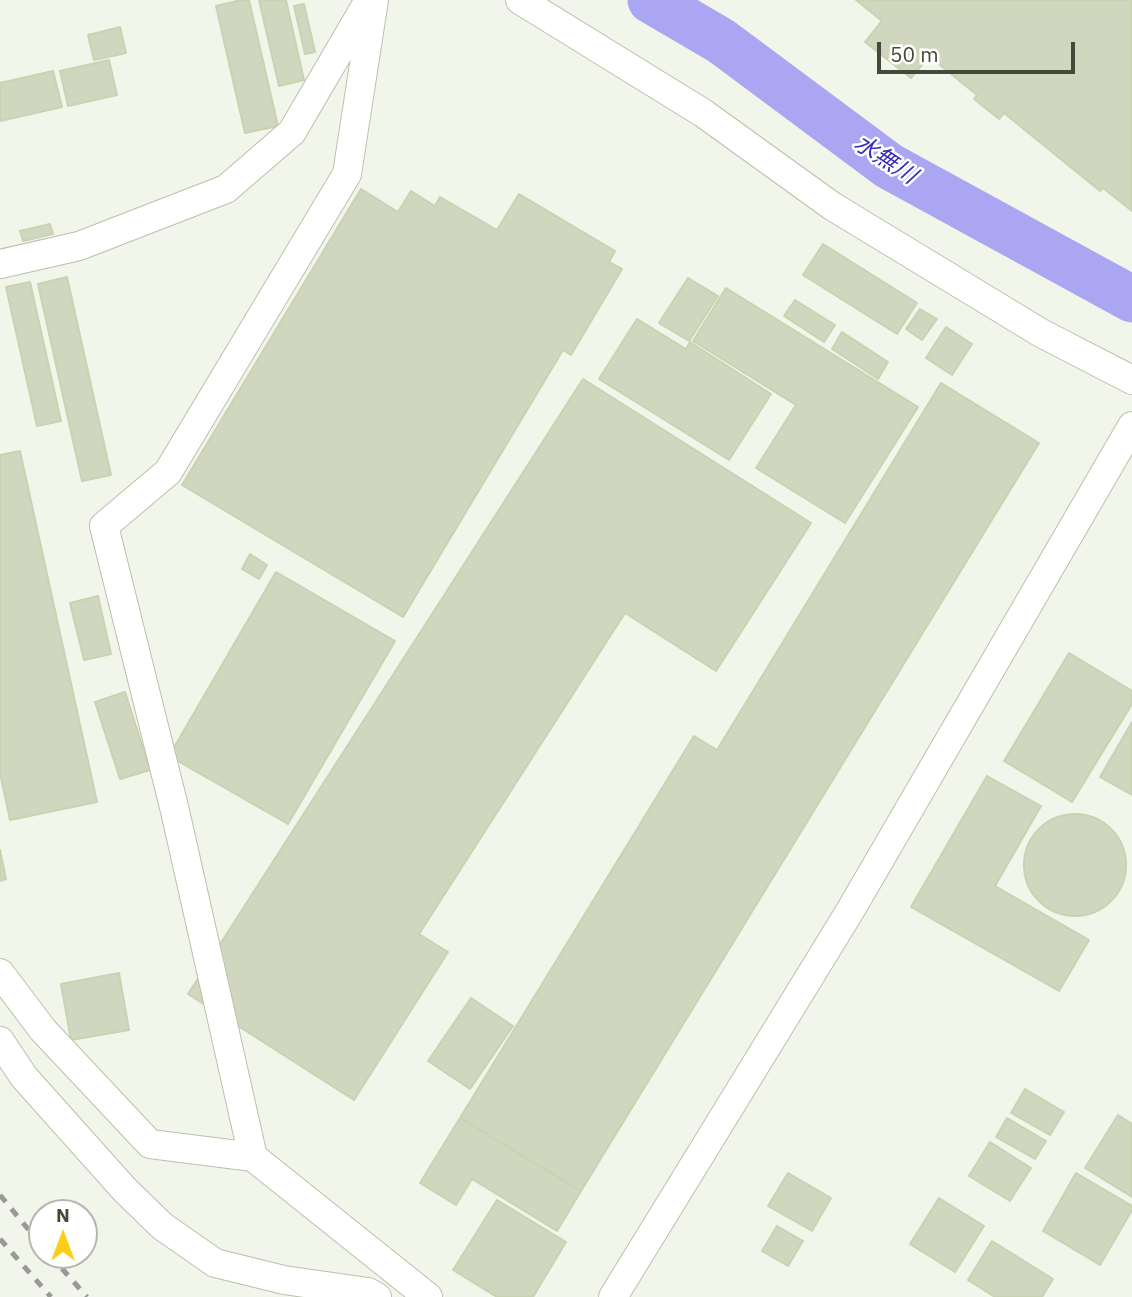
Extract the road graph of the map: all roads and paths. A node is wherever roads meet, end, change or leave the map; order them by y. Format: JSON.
{"nodes":[{"id":1,"x":371,"y":0,"type":"edge"},
{"id":2,"x":520,"y":0,"type":"edge"},
{"id":3,"x":0,"y":264,"type":"edge"},
{"id":4,"x":1132,"y":380,"type":"edge"},
{"id":5,"x":1132,"y":426,"type":"edge"},
{"id":6,"x":0,"y":972,"type":"edge"},
{"id":7,"x":0,"y":1041,"type":"edge"},
{"id":8,"x":253,"y":1157,"type":"junction"},
{"id":9,"x":377,"y":1297,"type":"edge"},
{"id":10,"x":428,"y":1297,"type":"edge"},
{"id":11,"x":613,"y":1297,"type":"edge"}],
"edges":[{"from":1,"to":3,"type":"street"},
{"from":1,"to":8,"type":"street"},
{"from":2,"to":4,"type":"street"},
{"from":5,"to":11,"type":"street"},
{"from":6,"to":8,"type":"street"},
{"from":7,"to":9,"type":"street"},
{"from":8,"to":10,"type":"street"}]}
